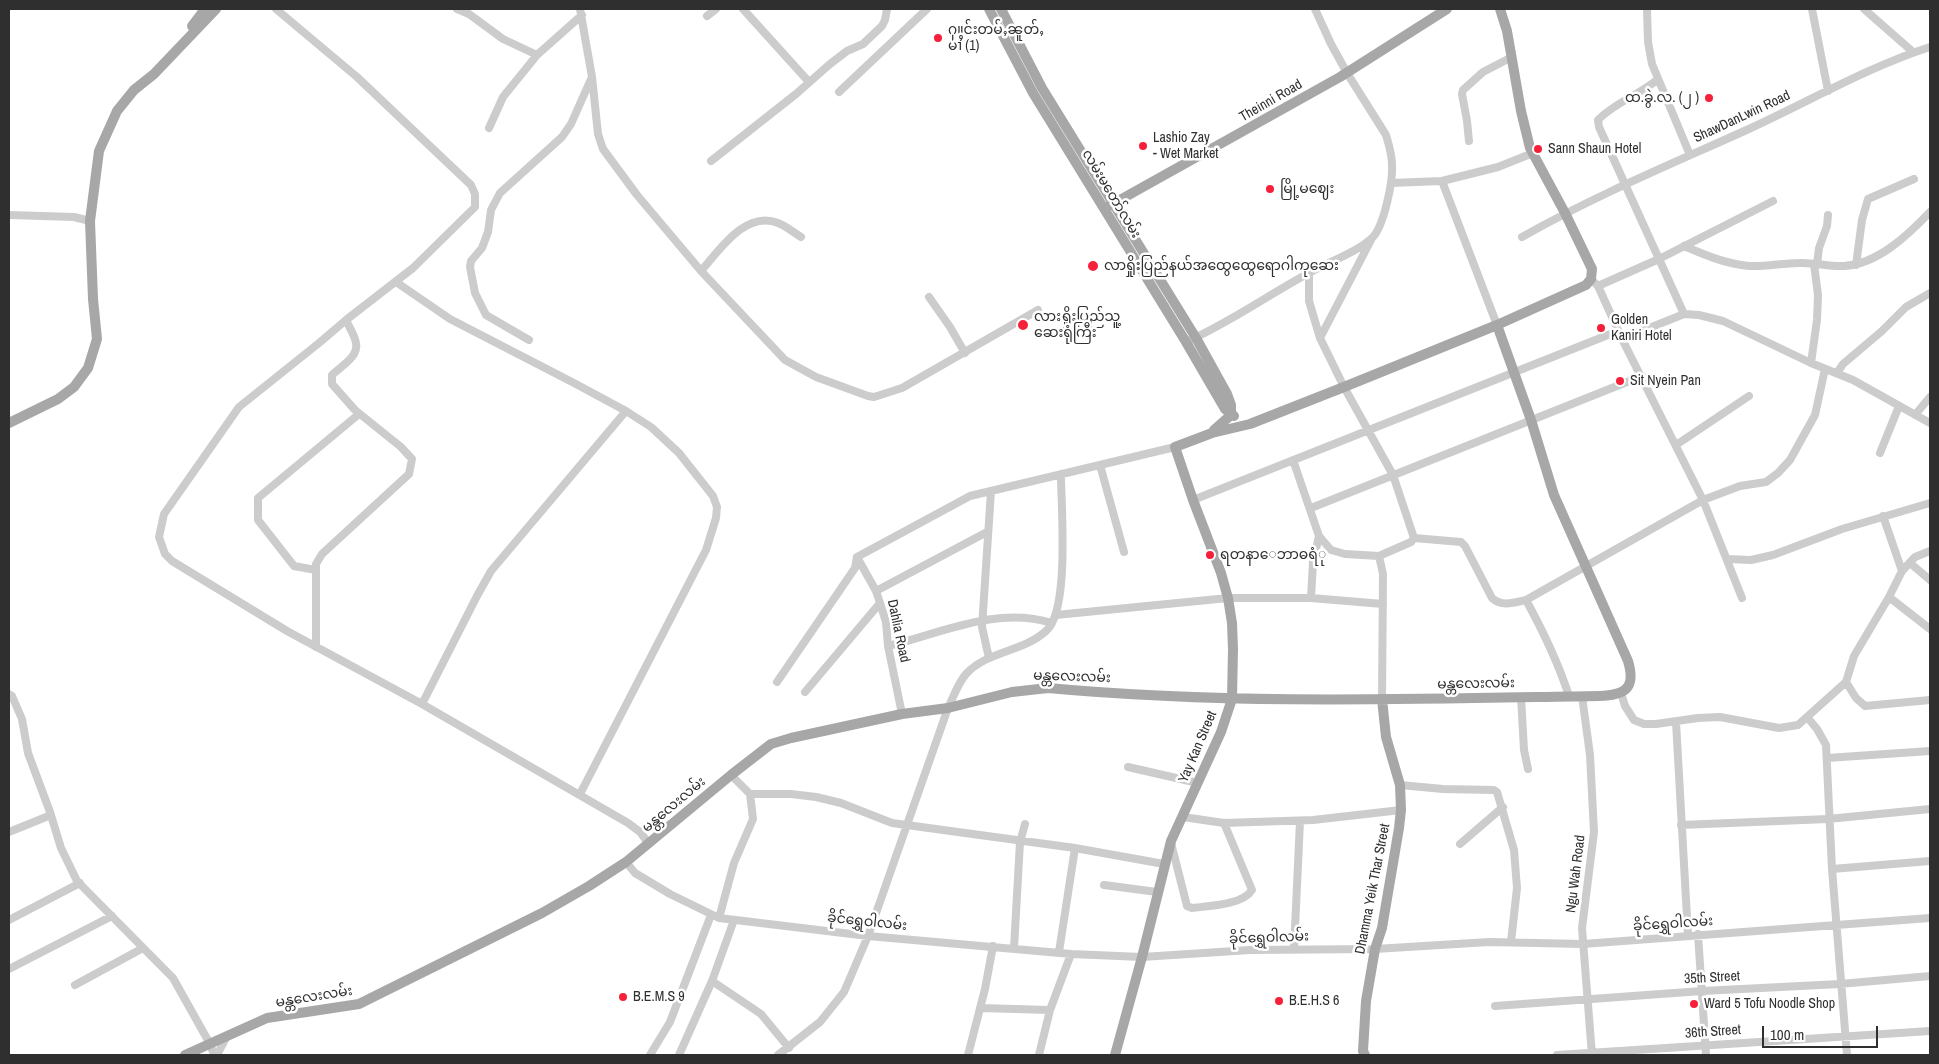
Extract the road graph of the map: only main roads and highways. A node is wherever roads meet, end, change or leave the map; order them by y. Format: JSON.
{"nodes":[{"id":1,"x":206,"y":9,"type":"edge"},
{"id":2,"x":216,"y":9,"type":"edge"},
{"id":3,"x":989,"y":9,"type":"edge"},
{"id":4,"x":1001,"y":9,"type":"edge"},
{"id":5,"x":1447,"y":9,"type":"edge"},
{"id":6,"x":1500,"y":9,"type":"edge"},
{"id":7,"x":1007,"y":32,"type":"junction"},
{"id":8,"x":154,"y":74,"type":"junction"},
{"id":9,"x":1057,"y":122,"type":"junction"},
{"id":10,"x":1114,"y":203,"type":"junction"},
{"id":11,"x":1104,"y":208,"type":"junction"},
{"id":12,"x":1497,"y":324,"type":"junction"},
{"id":13,"x":1191,"y":340,"type":"junction"},
{"id":14,"x":1231,"y":415,"type":"junction"},
{"id":15,"x":9,"y":423,"type":"edge"},
{"id":16,"x":1250,"y":424,"type":"junction"},
{"id":17,"x":1212,"y":432,"type":"junction"},
{"id":18,"x":1232,"y":699,"type":"junction"},
{"id":19,"x":1382,"y":699,"type":"junction"},
{"id":20,"x":185,"y":1055,"type":"edge"},
{"id":21,"x":1115,"y":1055,"type":"edge"},
{"id":22,"x":1365,"y":1055,"type":"edge"}],
"edges":[{"from":1,"to":8,"type":"main road"},
{"from":2,"to":8,"type":"main road"},
{"from":3,"to":7,"type":"main road","name":"လမ်းမတော်လမ်း"},
{"from":4,"to":7,"type":"main road","name":"လမ်းမတော်လမ်း"},
{"from":5,"to":10,"type":"main road","name":"Theinni Road"},
{"from":6,"to":12,"type":"main road"},
{"from":7,"to":9,"type":"main road","name":"လမ်းမတော်လမ်း"},
{"from":8,"to":15,"type":"main road"},
{"from":9,"to":10,"type":"main road","name":"လမ်းမတော်လမ်း"},
{"from":9,"to":11,"type":"main road","name":"လမ်းမတော်လမ်း"},
{"from":10,"to":11,"type":"main road","name":"Theinni Road"},
{"from":10,"to":13,"type":"main road","name":"လမ်းမတော်လမ်း"},
{"from":11,"to":13,"type":"main road","name":"လမ်းမတော်လမ်း"},
{"from":12,"to":16,"type":"main road"},
{"from":12,"to":19,"type":"main road","name":"မန္တလေးလမ်း"},
{"from":13,"to":14,"type":"main road","name":"လမ်းမတော်လမ်း"},
{"from":14,"to":16,"type":"main road"},
{"from":14,"to":17,"type":"main road"},
{"from":16,"to":17,"type":"main road"},
{"from":17,"to":18,"type":"main road","name":"Yay Kan Street"},
{"from":18,"to":19,"type":"main road","name":"မန္တလေးလမ်း"},
{"from":18,"to":20,"type":"main road","name":"မန္တလေးလမ်း"},
{"from":18,"to":21,"type":"main road","name":"Yay Kan Street"},
{"from":19,"to":22,"type":"main road","name":"Dhamma Yeik Thar Street"}]}
